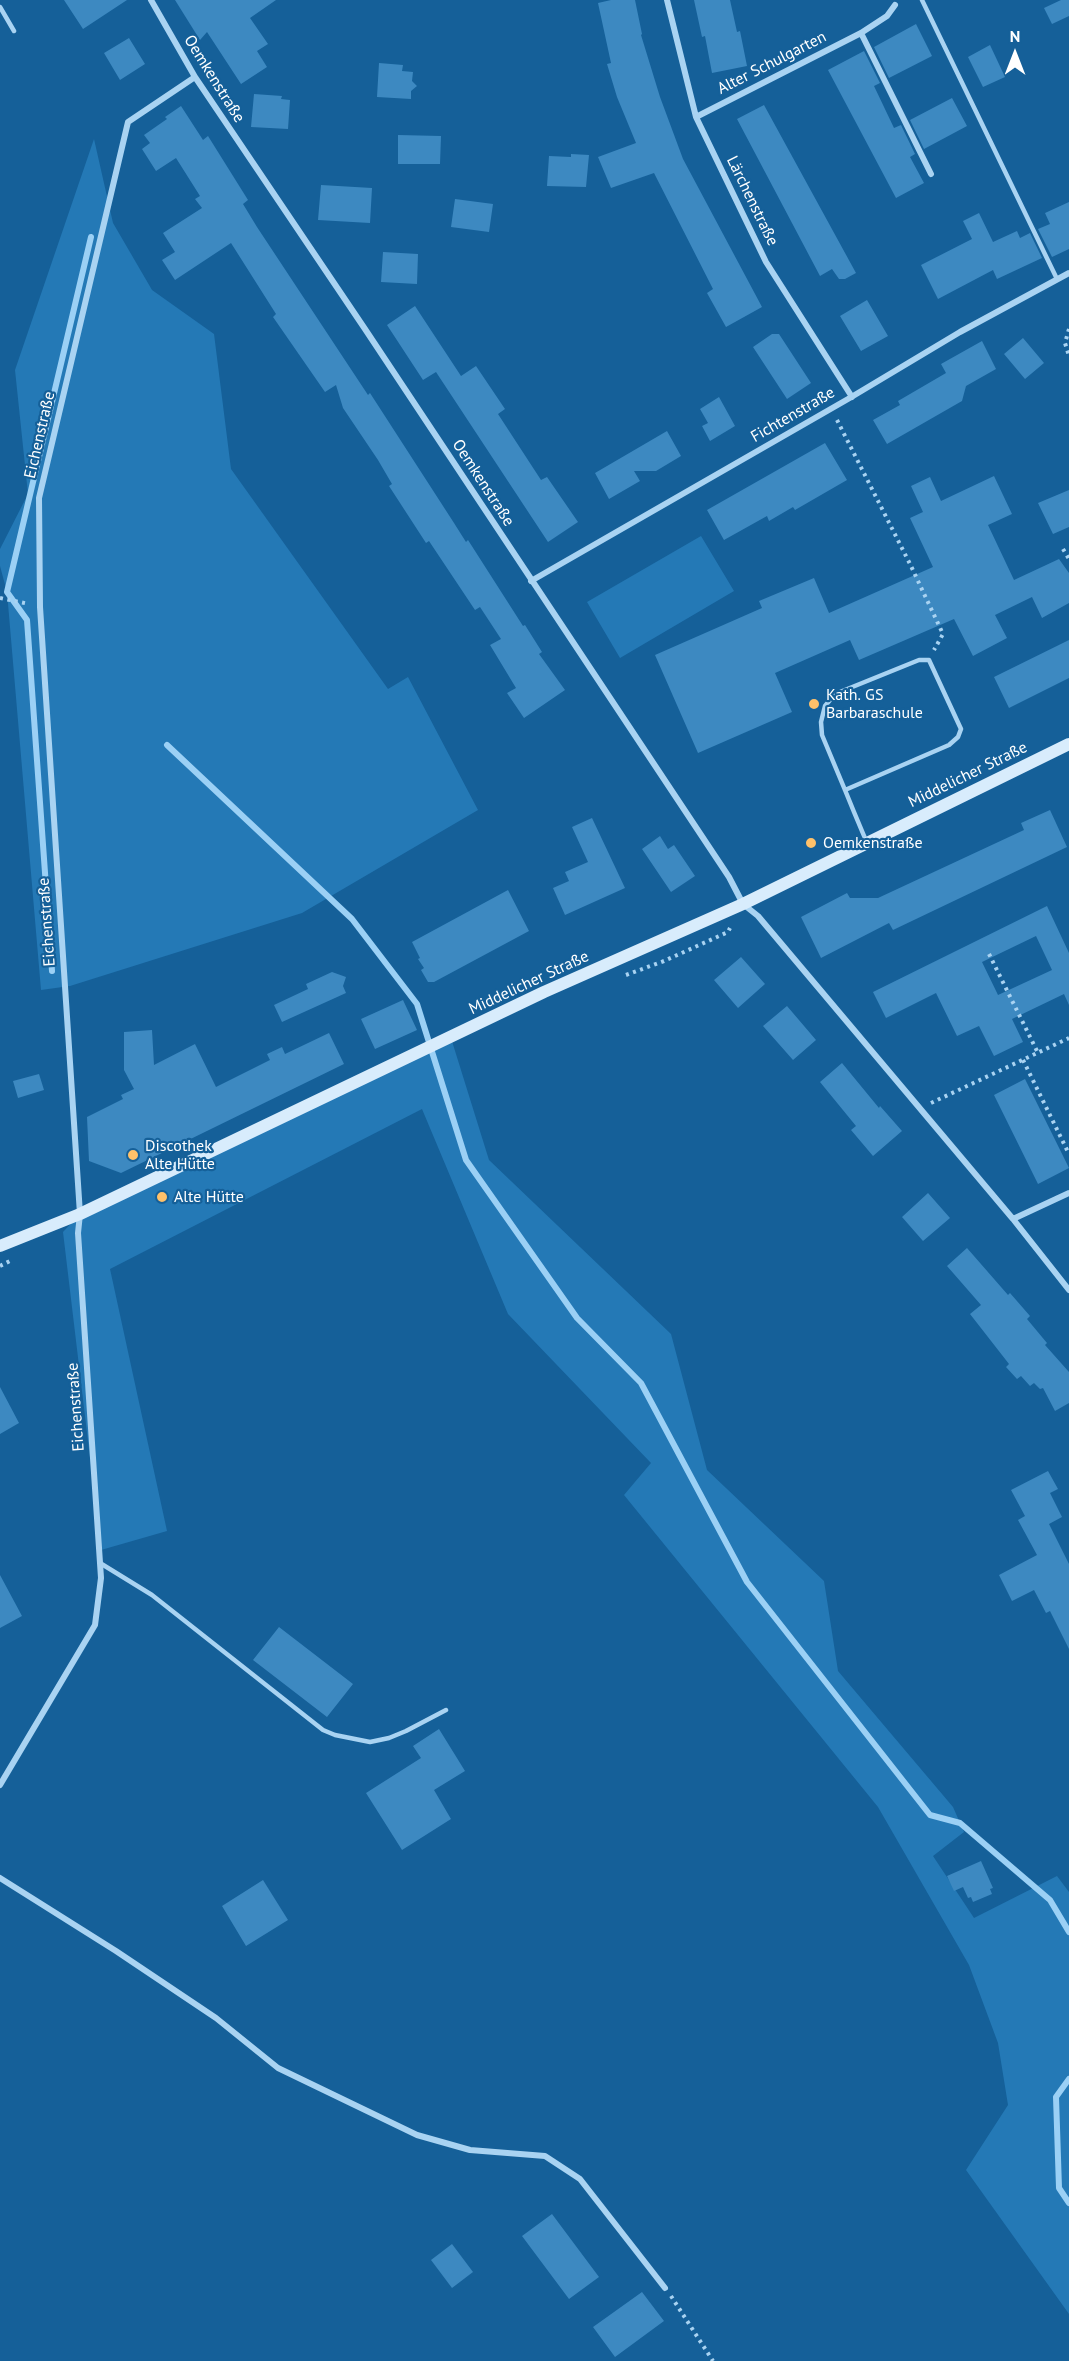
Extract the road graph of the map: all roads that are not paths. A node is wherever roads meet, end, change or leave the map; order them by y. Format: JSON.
{"nodes":[{"id":1,"x":151,"y":0,"type":"edge"},
{"id":2,"x":667,"y":0,"type":"edge"},
{"id":3,"x":922,"y":0,"type":"edge"},
{"id":4,"x":895,"y":5,"type":"dead end"},
{"id":5,"x":0,"y":7,"type":"edge"},
{"id":6,"x":14,"y":31,"type":"dead end"},
{"id":7,"x":861,"y":33,"type":"junction"},
{"id":8,"x":195,"y":77,"type":"junction"},
{"id":9,"x":696,"y":117,"type":"junction"},
{"id":10,"x":932,"y":174,"type":"dead end"},
{"id":11,"x":1069,"y":273,"type":"edge"},
{"id":12,"x":1057,"y":279,"type":"junction"},
{"id":13,"x":852,"y":397,"type":"junction"},
{"id":14,"x":531,"y":581,"type":"junction"},
{"id":15,"x":1069,"y":744,"type":"edge"},
{"id":16,"x":845,"y":790,"type":"junction"},
{"id":17,"x":867,"y":843,"type":"junction"},
{"id":18,"x":743,"y":904,"type":"junction"},
{"id":19,"x":1069,"y":1193,"type":"edge"},
{"id":20,"x":80,"y":1214,"type":"junction"},
{"id":21,"x":1013,"y":1219,"type":"junction"},
{"id":22,"x":0,"y":1246,"type":"edge"},
{"id":23,"x":1069,"y":1290,"type":"edge"},
{"id":24,"x":100,"y":1563,"type":"junction"},
{"id":25,"x":446,"y":1710,"type":"dead end"},
{"id":26,"x":0,"y":1785,"type":"edge"},
{"id":27,"x":0,"y":1878,"type":"edge"},
{"id":28,"x":665,"y":2288,"type":"road end"}],
"edges":[{"from":1,"to":8,"type":"street","name":"Oemkenstraße"},
{"from":2,"to":9,"type":"street","name":"Lärchenstraße"},
{"from":3,"to":12,"type":"lane"},
{"from":4,"to":7,"type":"street","name":"Alter Schulgarten"},
{"from":5,"to":6,"type":"lane"},
{"from":7,"to":9,"type":"street","name":"Alter Schulgarten"},
{"from":7,"to":10,"type":"street"},
{"from":8,"to":14,"type":"street","name":"Oemkenstraße"},
{"from":8,"to":20,"type":"street","name":"Eichenstraße"},
{"from":9,"to":13,"type":"street","name":"Lärchenstraße"},
{"from":11,"to":12,"type":"street","name":"Fichtenstraße"},
{"from":12,"to":13,"type":"street","name":"Fichtenstraße"},
{"from":13,"to":14,"type":"street","name":"Fichtenstraße"},
{"from":14,"to":18,"type":"street","name":"Oemkenstraße"},
{"from":15,"to":17,"type":"street","name":"Middelicher Straße"},
{"from":16,"to":16,"type":"lane"},
{"from":16,"to":17,"type":"lane"},
{"from":17,"to":18,"type":"street","name":"Middelicher Straße"},
{"from":18,"to":20,"type":"street","name":"Middelicher Straße"},
{"from":18,"to":21,"type":"street","name":"Oemkenstraße"},
{"from":19,"to":21,"type":"street"},
{"from":20,"to":22,"type":"street","name":"Middelicher Straße"},
{"from":20,"to":24,"type":"street","name":"Eichenstraße"},
{"from":21,"to":23,"type":"street","name":"Oemkenstraße"},
{"from":24,"to":25,"type":"lane"},
{"from":24,"to":26,"type":"street","name":"Eichenstraße"},
{"from":27,"to":28,"type":"street"}]}
